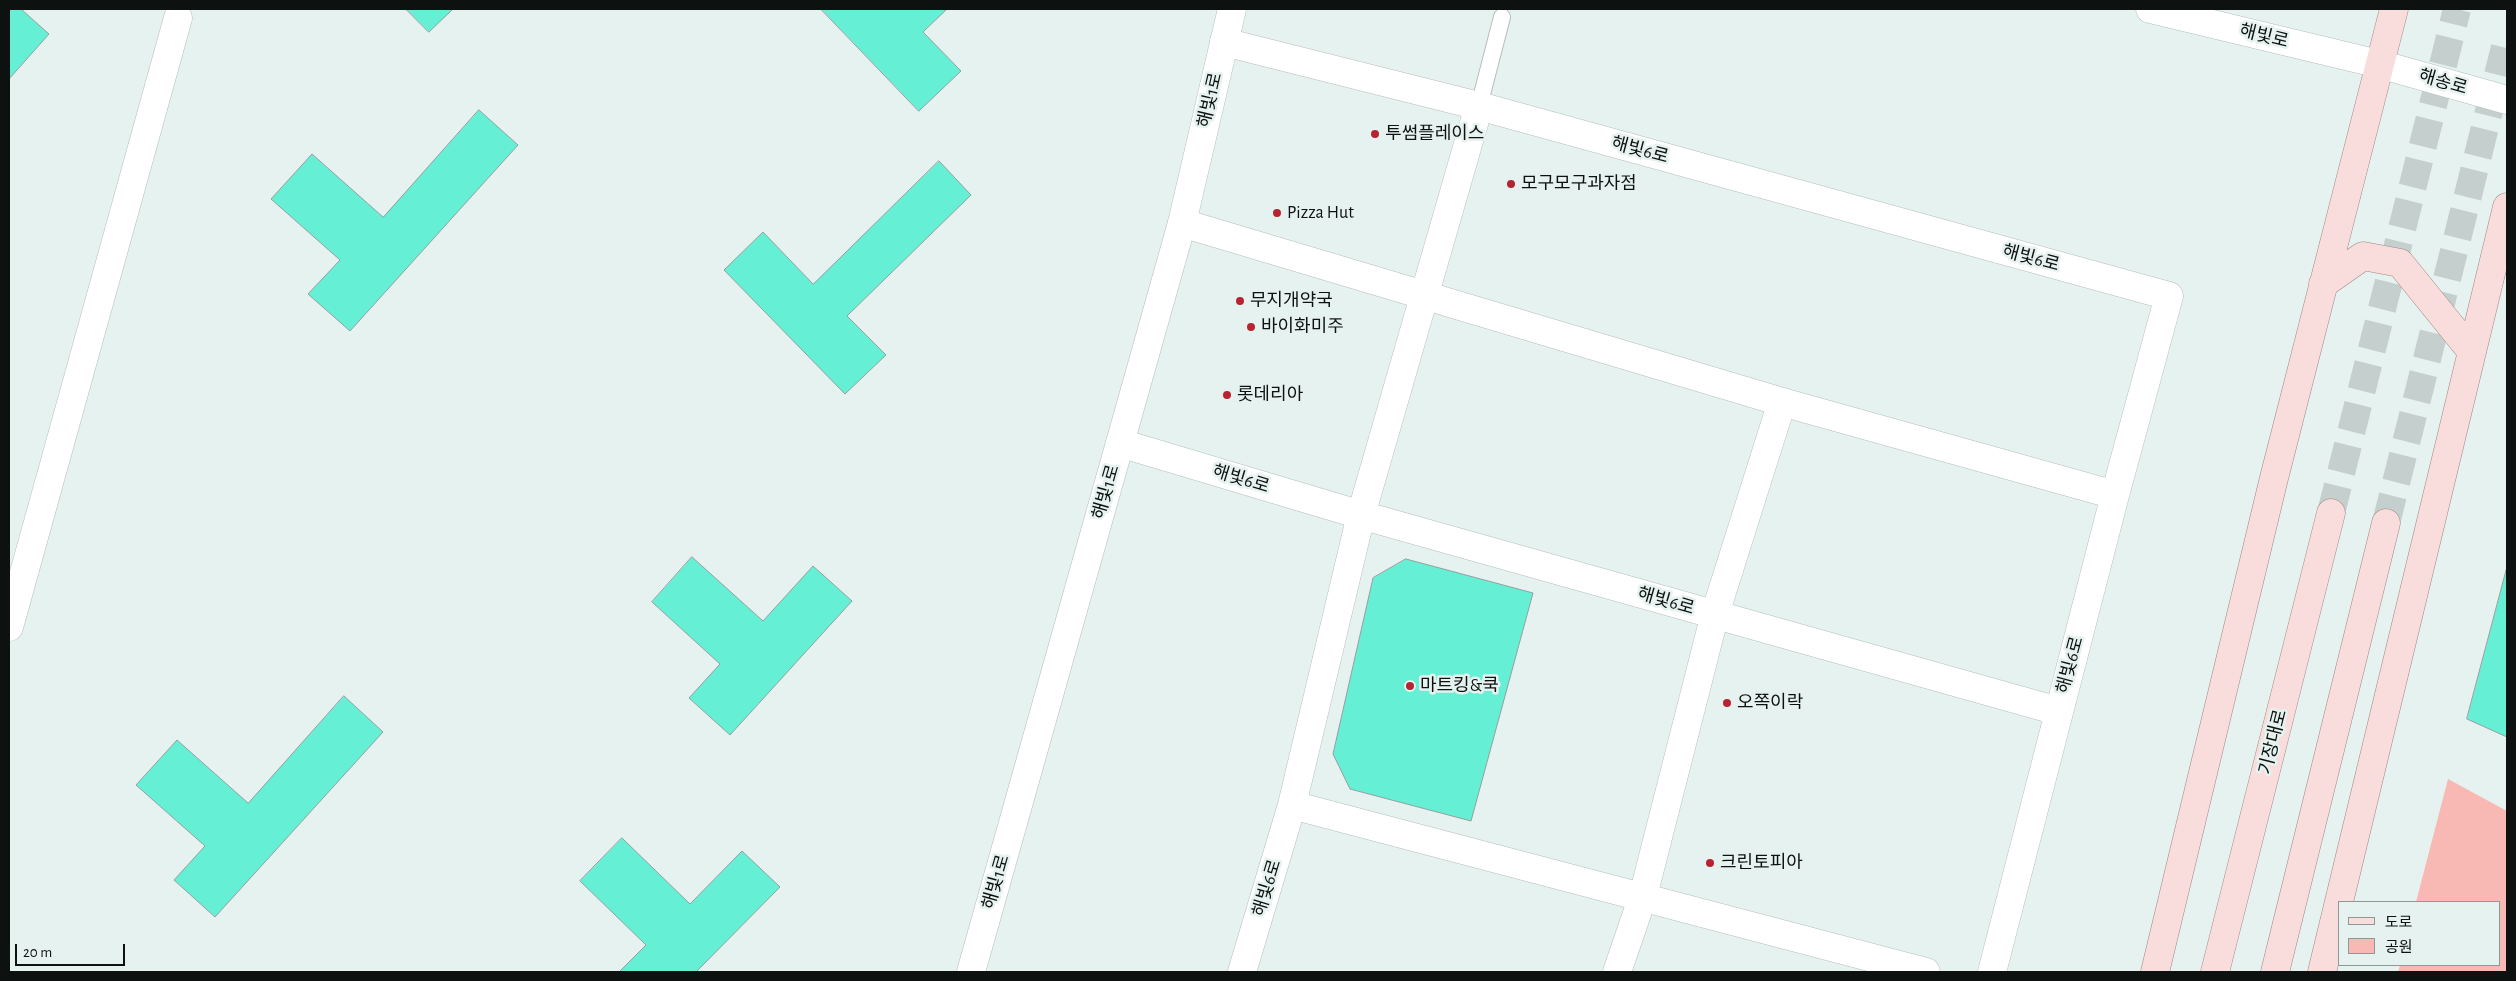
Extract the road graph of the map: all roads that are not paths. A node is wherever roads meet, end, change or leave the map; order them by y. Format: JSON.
{"nodes":[{"id":1,"x":1232,"y":9,"type":"edge"},
{"id":2,"x":2150,"y":9,"type":"edge"},
{"id":3,"x":2394,"y":9,"type":"edge"},
{"id":4,"x":1502,"y":17,"type":"dead end"},
{"id":5,"x":178,"y":18,"type":"dead end"},
{"id":6,"x":1224,"y":42,"type":"junction"},
{"id":7,"x":2379,"y":64,"type":"junction"},
{"id":8,"x":2507,"y":100,"type":"edge"},
{"id":9,"x":1479,"y":106,"type":"junction"},
{"id":10,"x":2507,"y":206,"type":"edge"},
{"id":11,"x":1182,"y":223,"type":"junction"},
{"id":12,"x":2323,"y":284,"type":"junction"},
{"id":13,"x":1426,"y":294,"type":"junction"},
{"id":14,"x":2472,"y":352,"type":"junction"},
{"id":15,"x":1782,"y":402,"type":"junction"},
{"id":16,"x":1120,"y":443,"type":"junction"},
{"id":17,"x":2115,"y":494,"type":"junction"},
{"id":18,"x":2330,"y":513,"type":"tunnel mouth"},
{"id":19,"x":1361,"y":515,"type":"junction"},
{"id":20,"x":2386,"y":523,"type":"tunnel mouth"},
{"id":21,"x":1715,"y":614,"type":"junction"},
{"id":22,"x":9,"y":627,"type":"edge"},
{"id":23,"x":2058,"y":711,"type":"junction"},
{"id":24,"x":1292,"y":805,"type":"junction"},
{"id":25,"x":1643,"y":896,"type":"junction"},
{"id":26,"x":2339,"y":901,"type":"edge"},
{"id":27,"x":2338,"y":906,"type":"edge"},
{"id":28,"x":971,"y":972,"type":"edge"},
{"id":29,"x":1242,"y":972,"type":"edge"},
{"id":30,"x":1618,"y":972,"type":"edge"},
{"id":31,"x":1926,"y":972,"type":"edge"},
{"id":32,"x":1992,"y":972,"type":"edge"},
{"id":33,"x":2154,"y":972,"type":"edge"},
{"id":34,"x":2215,"y":972,"type":"edge"},
{"id":35,"x":2275,"y":972,"type":"edge"},
{"id":36,"x":2322,"y":972,"type":"edge"}],
"edges":[{"from":1,"to":6,"type":"street","name":"해빛1로"},
{"from":2,"to":7,"type":"street","name":"해빛로"},
{"from":3,"to":7,"type":"main road"},
{"from":4,"to":9,"type":"lane"},
{"from":5,"to":22,"type":"street"},
{"from":6,"to":9,"type":"street","name":"해빛6로"},
{"from":6,"to":11,"type":"street","name":"해빛1로"},
{"from":7,"to":8,"type":"street","name":"해송로"},
{"from":7,"to":12,"type":"main road"},
{"from":9,"to":13,"type":"street","name":"해빛6로"},
{"from":9,"to":17,"type":"street","name":"해빛6로"},
{"from":10,"to":14,"type":"main road"},
{"from":11,"to":13,"type":"street"},
{"from":11,"to":16,"type":"street","name":"해빛1로"},
{"from":12,"to":14,"type":"main road"},
{"from":12,"to":33,"type":"main road"},
{"from":13,"to":15,"type":"street"},
{"from":13,"to":19,"type":"street","name":"해빛6로"},
{"from":14,"to":26,"type":"main road"},
{"from":15,"to":17,"type":"street"},
{"from":15,"to":21,"type":"street"},
{"from":16,"to":19,"type":"street","name":"해빛6로"},
{"from":16,"to":28,"type":"street","name":"해빛1로"},
{"from":17,"to":23,"type":"street","name":"해빛6로"},
{"from":18,"to":34,"type":"main road","name":"기장대로"},
{"from":19,"to":21,"type":"street","name":"해빛6로"},
{"from":19,"to":24,"type":"street","name":"해빛6로"},
{"from":20,"to":35,"type":"main road"},
{"from":21,"to":23,"type":"street","name":"해빛6로"},
{"from":21,"to":25,"type":"street"},
{"from":23,"to":32,"type":"street","name":"해빛6로"},
{"from":24,"to":25,"type":"street"},
{"from":24,"to":29,"type":"street","name":"해빛6로"},
{"from":25,"to":30,"type":"street"},
{"from":25,"to":31,"type":"street"},
{"from":27,"to":36,"type":"main road"}]}
